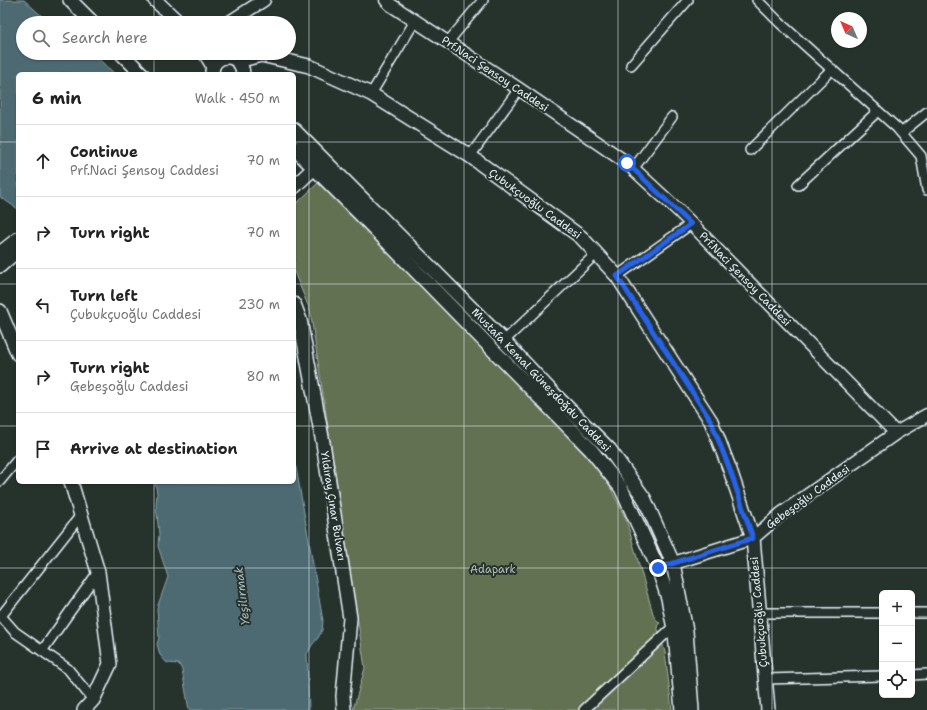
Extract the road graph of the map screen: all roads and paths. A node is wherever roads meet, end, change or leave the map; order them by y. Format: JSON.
{"nodes":[{"id":1,"x":70,"y":0,"type":"edge"},
{"id":2,"x":155,"y":0,"type":"edge"},
{"id":3,"x":264,"y":0,"type":"edge"},
{"id":4,"x":386,"y":0,"type":"edge"},
{"id":5,"x":483,"y":0,"type":"edge"},
{"id":6,"x":688,"y":0,"type":"edge"},
{"id":7,"x":757,"y":0,"type":"edge"},
{"id":8,"x":85,"y":16,"type":"edge"},
{"id":9,"x":172,"y":16,"type":"edge"},
{"id":10,"x":239,"y":16,"type":"edge"},
{"id":11,"x":415,"y":21,"type":"junction"},
{"id":12,"x":448,"y":42,"type":"junction"},
{"id":13,"x":128,"y":60,"type":"edge"},
{"id":14,"x":208,"y":60,"type":"edge"},
{"id":15,"x":244,"y":60,"type":"edge"},
{"id":16,"x":283,"y":60,"type":"edge"},
{"id":17,"x":234,"y":63,"type":"edge"},
{"id":18,"x":630,"y":65,"type":"dead end"},
{"id":19,"x":832,"y":69,"type":"junction"},
{"id":20,"x":212,"y":71,"type":"edge"},
{"id":21,"x":140,"y":72,"type":"edge"},
{"id":22,"x":519,"y":89,"type":"junction"},
{"id":23,"x":371,"y":94,"type":"junction"},
{"id":24,"x":878,"y":111,"type":"junction"},
{"id":25,"x":927,"y":112,"type":"edge"},
{"id":26,"x":672,"y":117,"type":"dead end"},
{"id":27,"x":296,"y":132,"type":"edge"},
{"id":28,"x":901,"y":133,"type":"junction"},
{"id":29,"x":296,"y":150,"type":"edge"},
{"id":30,"x":750,"y":150,"type":"dead end"},
{"id":31,"x":470,"y":156,"type":"junction"},
{"id":32,"x":314,"y":168,"type":"junction"},
{"id":33,"x":634,"y":169,"type":"junction"},
{"id":34,"x":926,"y":178,"type":"edge"},
{"id":35,"x":296,"y":185,"type":"edge"},
{"id":36,"x":798,"y":185,"type":"dead end"},
{"id":37,"x":927,"y":190,"type":"edge"},
{"id":38,"x":691,"y":224,"type":"junction"},
{"id":39,"x":16,"y":242,"type":"edge"},
{"id":40,"x":8,"y":252,"type":"edge"},
{"id":41,"x":597,"y":253,"type":"junction"},
{"id":42,"x":0,"y":266,"type":"edge"},
{"id":43,"x":617,"y":276,"type":"junction"},
{"id":44,"x":296,"y":309,"type":"edge"},
{"id":45,"x":0,"y":311,"type":"edge"},
{"id":46,"x":0,"y":331,"type":"edge"},
{"id":47,"x":504,"y":341,"type":"junction"},
{"id":48,"x":16,"y":351,"type":"edge"},
{"id":49,"x":16,"y":352,"type":"edge"},
{"id":50,"x":927,"y":415,"type":"edge"},
{"id":51,"x":896,"y":433,"type":"junction"},
{"id":52,"x":16,"y":462,"type":"edge"},
{"id":53,"x":0,"y":482,"type":"edge"},
{"id":54,"x":71,"y":484,"type":"edge"},
{"id":55,"x":81,"y":515,"type":"junction"},
{"id":56,"x":753,"y":538,"type":"junction"},
{"id":57,"x":673,"y":563,"type":"junction"},
{"id":58,"x":658,"y":568,"type":"junction"},
{"id":59,"x":98,"y":572,"type":"junction"},
{"id":60,"x":759,"y":612,"type":"junction"},
{"id":61,"x":879,"y":613,"type":"edge"},
{"id":62,"x":915,"y":613,"type":"edge"},
{"id":63,"x":927,"y":613,"type":"edge"},
{"id":64,"x":1,"y":616,"type":"edge"},
{"id":65,"x":674,"y":626,"type":"junction"},
{"id":66,"x":42,"y":651,"type":"junction"},
{"id":67,"x":927,"y":674,"type":"edge"},
{"id":68,"x":915,"y":675,"type":"edge"},
{"id":69,"x":879,"y":676,"type":"edge"},
{"id":70,"x":765,"y":680,"type":"junction"},
{"id":71,"x":92,"y":700,"type":"junction"},
{"id":72,"x":84,"y":710,"type":"edge"},
{"id":73,"x":344,"y":710,"type":"edge"},
{"id":74,"x":584,"y":710,"type":"edge"},
{"id":75,"x":682,"y":710,"type":"edge"},
{"id":76,"x":692,"y":710,"type":"edge"},
{"id":77,"x":768,"y":710,"type":"edge"}],
"edges":[{"from":1,"to":8,"type":"main road"},
{"from":2,"to":9,"type":"main road"},
{"from":3,"to":10,"type":"street"},
{"from":4,"to":11,"type":"street","name":"Prf.Naci Şensoy Caddesi"},
{"from":5,"to":12,"type":"street"},
{"from":6,"to":18,"type":"street"},
{"from":7,"to":19,"type":"street"},
{"from":11,"to":12,"type":"street","name":"Prf.Naci Şensoy Caddesi"},
{"from":11,"to":23,"type":"street"},
{"from":12,"to":22,"type":"street","name":"Prf.Naci Şensoy Caddesi"},
{"from":13,"to":21,"type":"main road"},
{"from":14,"to":20,"type":"main road"},
{"from":15,"to":17,"type":"main road","name":"Çubukçuoğlu Caddesi"},
{"from":16,"to":23,"type":"main road","name":"Çubukçuoğlu Caddesi"},
{"from":17,"to":20,"type":"main road"},
{"from":19,"to":24,"type":"street"},
{"from":19,"to":30,"type":"street"},
{"from":22,"to":31,"type":"street"},
{"from":22,"to":33,"type":"street","name":"Prf.Naci Şensoy Caddesi"},
{"from":23,"to":31,"type":"main road","name":"Çubukçuoğlu Caddesi"},
{"from":24,"to":28,"type":"street"},
{"from":24,"to":36,"type":"street"},
{"from":25,"to":28,"type":"street"},
{"from":26,"to":33,"type":"street"},
{"from":27,"to":47,"type":"main road","name":"Mustafa Kemal Güneşdoğdu Caddesi"},
{"from":28,"to":34,"type":"street"},
{"from":29,"to":32,"type":"main road","name":"Mustafa Kemal Güneşdoğdu Caddesi"},
{"from":31,"to":41,"type":"main road","name":"Çubukçuoğlu Caddesi"},
{"from":32,"to":35,"type":"main road"},
{"from":32,"to":58,"type":"main road","name":"Mustafa Kemal Güneşdoğdu Caddesi"},
{"from":33,"to":38,"type":"street","name":"Prf.Naci Şensoy Caddesi"},
{"from":34,"to":37,"type":"street"},
{"from":38,"to":43,"type":"street"},
{"from":38,"to":51,"type":"street","name":"Prf.Naci Şensoy Caddesi"},
{"from":39,"to":40,"type":"main road"},
{"from":40,"to":42,"type":"main road"},
{"from":41,"to":43,"type":"main road","name":"Çubukçuoğlu Caddesi"},
{"from":41,"to":47,"type":"street"},
{"from":43,"to":56,"type":"main road","name":"Çubukçuoğlu Caddesi"},
{"from":44,"to":73,"type":"main road","name":"Yıldıray Çınar Bulvarı"},
{"from":45,"to":48,"type":"main road"},
{"from":46,"to":49,"type":"main road"},
{"from":47,"to":57,"type":"main road","name":"Mustafa Kemal Güneşdoğdu Caddesi"},
{"from":50,"to":51,"type":"street","name":"Gebeşoğlu Caddesi"},
{"from":51,"to":56,"type":"street","name":"Gebeşoğlu Caddesi"},
{"from":52,"to":53,"type":"street"},
{"from":54,"to":55,"type":"main road"},
{"from":55,"to":59,"type":"main road"},
{"from":55,"to":64,"type":"street"},
{"from":56,"to":57,"type":"street","name":"Gebeşoğlu Caddesi"},
{"from":56,"to":60,"type":"main road","name":"Çubukçuoğlu Caddesi"},
{"from":57,"to":58,"type":"street","name":"Gebeşoğlu Caddesi"},
{"from":57,"to":76,"type":"main road","name":"Mustafa Kemal Güneşdoğdu Caddesi"},
{"from":58,"to":65,"type":"main road","name":"Mustafa Kemal Güneşdoğdu Caddesi"},
{"from":59,"to":66,"type":"street"},
{"from":59,"to":71,"type":"main road"},
{"from":60,"to":61,"type":"street"},
{"from":60,"to":70,"type":"main road","name":"Çubukçuoğlu Caddesi"},
{"from":62,"to":63,"type":"street"},
{"from":64,"to":66,"type":"street"},
{"from":65,"to":74,"type":"street"},
{"from":65,"to":75,"type":"main road","name":"Mustafa Kemal Güneşdoğdu Caddesi"},
{"from":66,"to":71,"type":"street"},
{"from":67,"to":68,"type":"street"},
{"from":69,"to":70,"type":"street"},
{"from":70,"to":77,"type":"main road","name":"Çubukçuoğlu Caddesi"},
{"from":71,"to":72,"type":"main road"}]}
